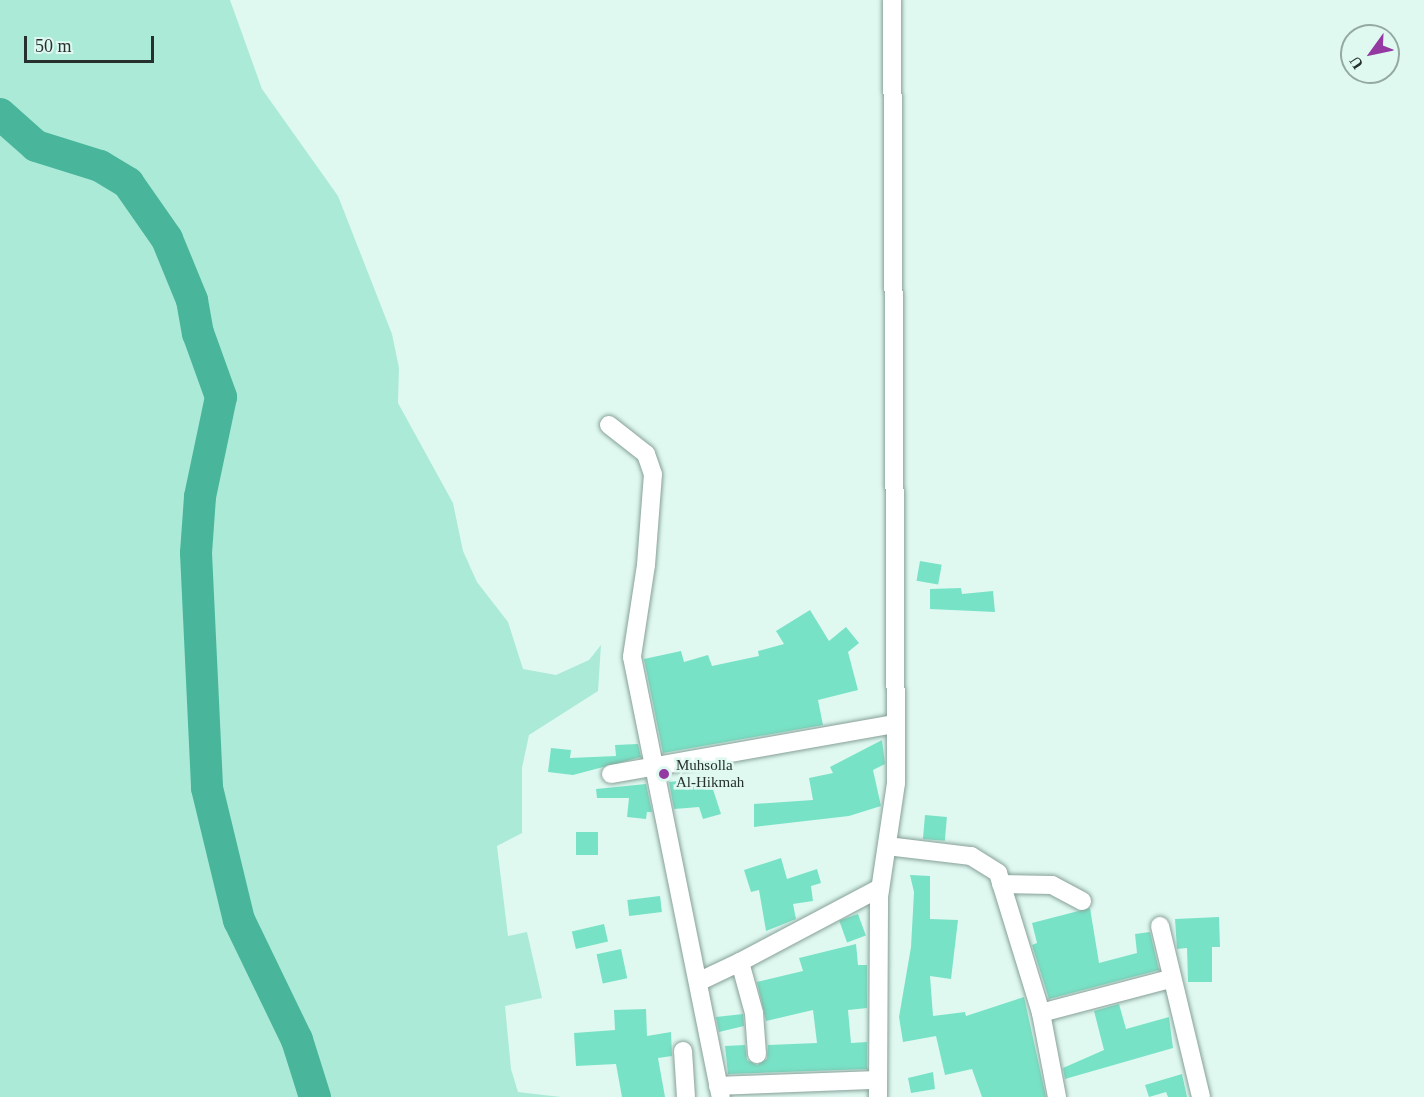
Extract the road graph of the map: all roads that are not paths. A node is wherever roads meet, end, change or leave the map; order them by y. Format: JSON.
{"nodes":[{"id":1,"x":892,"y":0,"type":"edge"},
{"id":2,"x":609,"y":425,"type":"dead end"},
{"id":3,"x":895,"y":724,"type":"junction"},
{"id":4,"x":656,"y":768,"type":"junction"},
{"id":5,"x":611,"y":774,"type":"dead end"},
{"id":6,"x":887,"y":846,"type":"junction"},
{"id":7,"x":1001,"y":884,"type":"junction"},
{"id":8,"x":880,"y":888,"type":"junction"},
{"id":9,"x":1082,"y":901,"type":"dead end"},
{"id":10,"x":1160,"y":926,"type":"dead end"},
{"id":11,"x":740,"y":962,"type":"junction"},
{"id":12,"x":1170,"y":979,"type":"junction"},
{"id":13,"x":700,"y":981,"type":"junction"},
{"id":14,"x":1041,"y":1013,"type":"junction"},
{"id":15,"x":682,"y":1051,"type":"dead end"},
{"id":16,"x":757,"y":1054,"type":"dead end"},
{"id":17,"x":877,"y":1088,"type":"edge"},
{"id":18,"x":720,"y":1092,"type":"edge"},
{"id":19,"x":686,"y":1097,"type":"edge"},
{"id":20,"x":1057,"y":1097,"type":"edge"},
{"id":21,"x":1201,"y":1097,"type":"edge"}],
"edges":[{"from":1,"to":3,"type":"street"},
{"from":2,"to":4,"type":"street"},
{"from":3,"to":4,"type":"street"},
{"from":3,"to":6,"type":"street"},
{"from":4,"to":5,"type":"street"},
{"from":4,"to":13,"type":"street"},
{"from":6,"to":7,"type":"street"},
{"from":6,"to":8,"type":"street"},
{"from":7,"to":9,"type":"street"},
{"from":7,"to":14,"type":"street"},
{"from":8,"to":11,"type":"street"},
{"from":8,"to":17,"type":"street"},
{"from":10,"to":12,"type":"street"},
{"from":11,"to":13,"type":"street"},
{"from":11,"to":16,"type":"street"},
{"from":12,"to":14,"type":"street"},
{"from":12,"to":21,"type":"street"},
{"from":13,"to":18,"type":"street"},
{"from":14,"to":20,"type":"street"},
{"from":15,"to":19,"type":"street"},
{"from":17,"to":18,"type":"street"}]}
